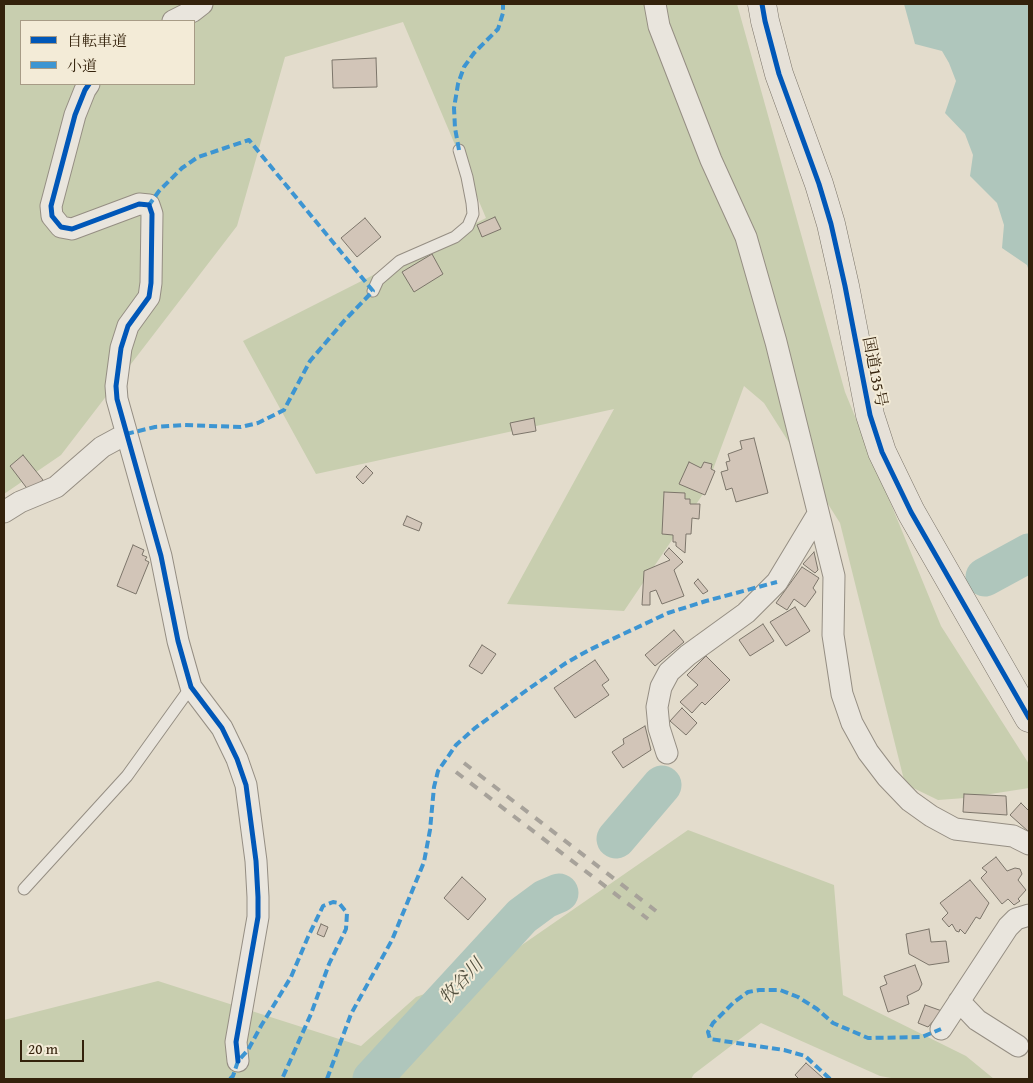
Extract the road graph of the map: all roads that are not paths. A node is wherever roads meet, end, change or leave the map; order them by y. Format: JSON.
{"nodes":[{"id":1,"x":202,"y":4,"type":"edge"},
{"id":2,"x":655,"y":4,"type":"edge"},
{"id":3,"x":762,"y":4,"type":"edge"},
{"id":4,"x":175,"y":20,"type":"edge"},
{"id":5,"x":89,"y":85,"type":"edge"},
{"id":6,"x":458,"y":150,"type":"dead end"},
{"id":7,"x":373,"y":290,"type":"dead end"},
{"id":8,"x":126,"y":434,"type":"junction"},
{"id":9,"x":4,"y":512,"type":"edge"},
{"id":10,"x":818,"y":514,"type":"junction"},
{"id":11,"x":191,"y":688,"type":"junction"},
{"id":12,"x":1029,"y":718,"type":"edge"},
{"id":13,"x":667,"y":753,"type":"dead end"},
{"id":14,"x":1029,"y":844,"type":"edge"},
{"id":15,"x":24,"y":888,"type":"dead end"},
{"id":16,"x":1029,"y":915,"type":"edge"},
{"id":17,"x":959,"y":1001,"type":"junction"},
{"id":18,"x":941,"y":1029,"type":"dead end"},
{"id":19,"x":1018,"y":1046,"type":"dead end"},
{"id":20,"x":238,"y":1061,"type":"dead end"}],
"edges":[{"from":1,"to":4,"type":"street"},
{"from":2,"to":10,"type":"street"},
{"from":3,"to":12,"type":"highway","name":"国道135号"},
{"from":5,"to":8,"type":"street"},
{"from":6,"to":7,"type":"lane"},
{"from":8,"to":9,"type":"street"},
{"from":8,"to":11,"type":"street"},
{"from":10,"to":13,"type":"street"},
{"from":10,"to":14,"type":"street"},
{"from":11,"to":15,"type":"lane"},
{"from":11,"to":20,"type":"street"},
{"from":16,"to":17,"type":"street"},
{"from":17,"to":18,"type":"street"},
{"from":17,"to":19,"type":"street"}]}
